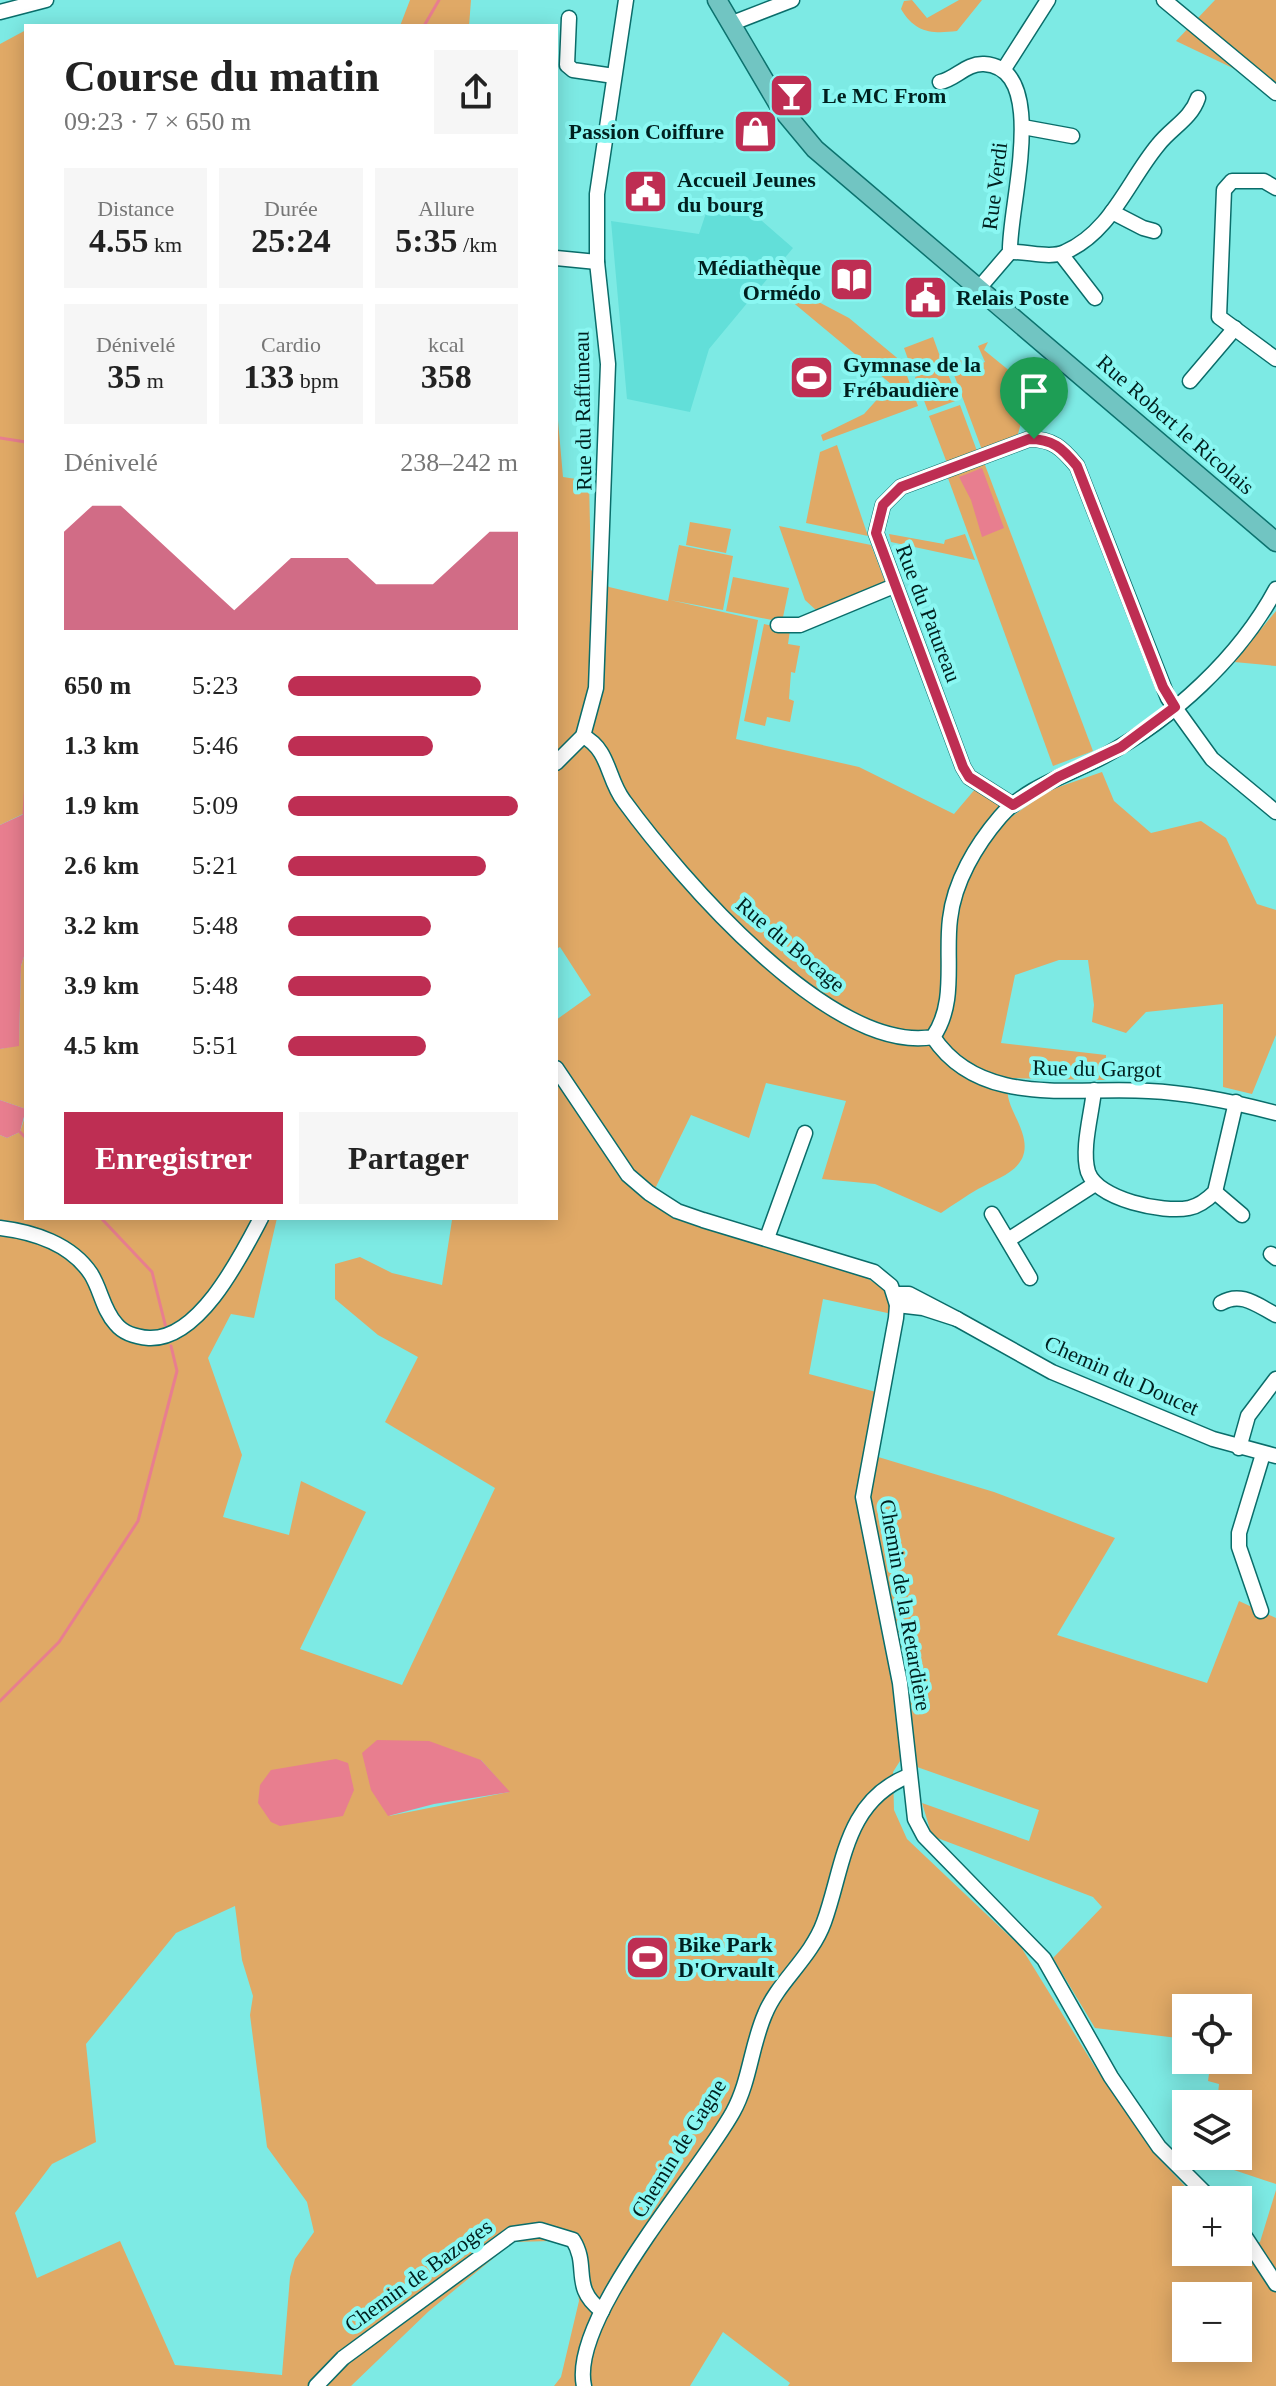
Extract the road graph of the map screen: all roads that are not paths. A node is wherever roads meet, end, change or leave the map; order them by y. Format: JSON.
{"nodes":[{"id":1,"x":46,"y":0,"type":"edge"},
{"id":2,"x":626,"y":0,"type":"edge"},
{"id":3,"x":717,"y":0,"type":"edge"},
{"id":4,"x":792,"y":0,"type":"edge"},
{"id":5,"x":1048,"y":0,"type":"edge"},
{"id":6,"x":1164,"y":0,"type":"edge"},
{"id":7,"x":0,"y":12,"type":"edge"},
{"id":8,"x":569,"y":18,"type":"dead end"},
{"id":9,"x":730,"y":24,"type":"junction"},
{"id":10,"x":1004,"y":69,"type":"junction"},
{"id":11,"x":614,"y":76,"type":"junction"},
{"id":12,"x":940,"y":82,"type":"dead end"},
{"id":13,"x":1276,"y":93,"type":"edge"},
{"id":14,"x":1198,"y":98,"type":"dead end"},
{"id":15,"x":1023,"y":127,"type":"junction"},
{"id":16,"x":1072,"y":136,"type":"dead end"},
{"id":17,"x":1276,"y":188,"type":"edge"},
{"id":18,"x":1112,"y":212,"type":"junction"},
{"id":19,"x":1154,"y":231,"type":"dead end"},
{"id":20,"x":1010,"y":252,"type":"junction"},
{"id":21,"x":1061,"y":254,"type":"junction"},
{"id":22,"x":558,"y":258,"type":"edge"},
{"id":23,"x":597,"y":262,"type":"junction"},
{"id":24,"x":980,"y":287,"type":"junction"},
{"id":25,"x":1095,"y":298,"type":"dead end"},
{"id":26,"x":1235,"y":328,"type":"junction"},
{"id":27,"x":1276,"y":359,"type":"edge"},
{"id":28,"x":1190,"y":381,"type":"dead end"},
{"id":29,"x":1276,"y":542,"type":"edge"},
{"id":30,"x":894,"y":586,"type":"junction"},
{"id":31,"x":1276,"y":589,"type":"edge"},
{"id":32,"x":778,"y":625,"type":"dead end"},
{"id":33,"x":1175,"y":707,"type":"junction"},
{"id":34,"x":583,"y":736,"type":"junction"},
{"id":35,"x":558,"y":761,"type":"edge"},
{"id":36,"x":1013,"y":805,"type":"junction"},
{"id":37,"x":1276,"y":812,"type":"edge"},
{"id":38,"x":933,"y":1037,"type":"junction"},
{"id":39,"x":558,"y":1071,"type":"edge"},
{"id":40,"x":1094,"y":1090,"type":"junction"},
{"id":41,"x":1236,"y":1102,"type":"junction"},
{"id":42,"x":1276,"y":1113,"type":"edge"},
{"id":43,"x":805,"y":1133,"type":"dead end"},
{"id":44,"x":1095,"y":1184,"type":"junction"},
{"id":45,"x":1215,"y":1192,"type":"junction"},
{"id":46,"x":992,"y":1214,"type":"dead end"},
{"id":47,"x":1242,"y":1215,"type":"dead end"},
{"id":48,"x":260,"y":1220,"type":"edge"},
{"id":49,"x":0,"y":1228,"type":"edge"},
{"id":50,"x":767,"y":1238,"type":"junction"},
{"id":51,"x":1008,"y":1240,"type":"junction"},
{"id":52,"x":1030,"y":1278,"type":"dead end"},
{"id":53,"x":896,"y":1300,"type":"junction"},
{"id":54,"x":1221,"y":1303,"type":"dead end"},
{"id":55,"x":1276,"y":1315,"type":"edge"},
{"id":56,"x":1276,"y":1379,"type":"edge"},
{"id":57,"x":1239,"y":1448,"type":"junction"},
{"id":58,"x":1270,"y":1455,"type":"edge"},
{"id":59,"x":1261,"y":1611,"type":"dead end"},
{"id":60,"x":908,"y":1776,"type":"junction"},
{"id":61,"x":1198,"y":2186,"type":"edge"},
{"id":62,"x":1252,"y":2247,"type":"edge"},
{"id":63,"x":1276,"y":2284,"type":"edge"},
{"id":64,"x":602,"y":2311,"type":"junction"},
{"id":65,"x":316,"y":2386,"type":"edge"},
{"id":66,"x":584,"y":2386,"type":"edge"}],
"edges":[{"from":1,"to":7,"type":"street"},
{"from":2,"to":11,"type":"street","name":"Rue du Raffuneau"},
{"from":3,"to":9,"type":"main road","name":"Rue Robert le Ricolais"},
{"from":4,"to":9,"type":"street"},
{"from":5,"to":10,"type":"street"},
{"from":6,"to":13,"type":"street"},
{"from":8,"to":11,"type":"street"},
{"from":9,"to":24,"type":"main road","name":"Rue Robert le Ricolais"},
{"from":10,"to":12,"type":"street"},
{"from":10,"to":15,"type":"street","name":"Rue Verdi"},
{"from":11,"to":23,"type":"street","name":"Rue du Raffuneau"},
{"from":14,"to":18,"type":"street"},
{"from":15,"to":16,"type":"street","name":"Rue Verdi"},
{"from":15,"to":20,"type":"street","name":"Rue Verdi"},
{"from":17,"to":26,"type":"street"},
{"from":18,"to":19,"type":"street"},
{"from":18,"to":21,"type":"street"},
{"from":20,"to":21,"type":"street"},
{"from":20,"to":24,"type":"street","name":"Rue Verdi"},
{"from":21,"to":25,"type":"street"},
{"from":22,"to":23,"type":"street"},
{"from":23,"to":34,"type":"street","name":"Rue du Raffuneau"},
{"from":24,"to":29,"type":"main road","name":"Rue Robert le Ricolais"},
{"from":26,"to":27,"type":"street"},
{"from":26,"to":28,"type":"street"},
{"from":30,"to":32,"type":"street"},
{"from":30,"to":33,"type":"street","name":"Rue du Patureau"},
{"from":30,"to":36,"type":"street","name":"Rue du Patureau"},
{"from":31,"to":33,"type":"street"},
{"from":33,"to":36,"type":"street"},
{"from":33,"to":37,"type":"street"},
{"from":34,"to":35,"type":"street","name":"Rue du Raffuneau"},
{"from":34,"to":38,"type":"street","name":"Rue du Bocage"},
{"from":36,"to":38,"type":"street"},
{"from":38,"to":40,"type":"street","name":"Rue du Gargot"},
{"from":39,"to":50,"type":"street"},
{"from":40,"to":41,"type":"street","name":"Rue du Gargot"},
{"from":40,"to":44,"type":"street"},
{"from":41,"to":42,"type":"street","name":"Rue du Gargot"},
{"from":41,"to":45,"type":"street"},
{"from":43,"to":50,"type":"street"},
{"from":44,"to":45,"type":"street"},
{"from":44,"to":51,"type":"street"},
{"from":45,"to":47,"type":"street"},
{"from":46,"to":51,"type":"street"},
{"from":48,"to":49,"type":"street"},
{"from":50,"to":53,"type":"street"},
{"from":51,"to":52,"type":"street"},
{"from":53,"to":57,"type":"street","name":"Chemin du Doucet"},
{"from":53,"to":60,"type":"street","name":"Chemin de la Retardière"},
{"from":54,"to":55,"type":"street"},
{"from":56,"to":57,"type":"street"},
{"from":57,"to":58,"type":"street","name":"Chemin du Doucet"},
{"from":58,"to":59,"type":"street"},
{"from":60,"to":61,"type":"street","name":"Chemin de la Retardière"},
{"from":60,"to":64,"type":"street","name":"Chemin de Gagne"},
{"from":62,"to":63,"type":"street"},
{"from":64,"to":65,"type":"street","name":"Chemin de Bazoges"},
{"from":64,"to":66,"type":"street","name":"Chemin de Gagne"}]}
